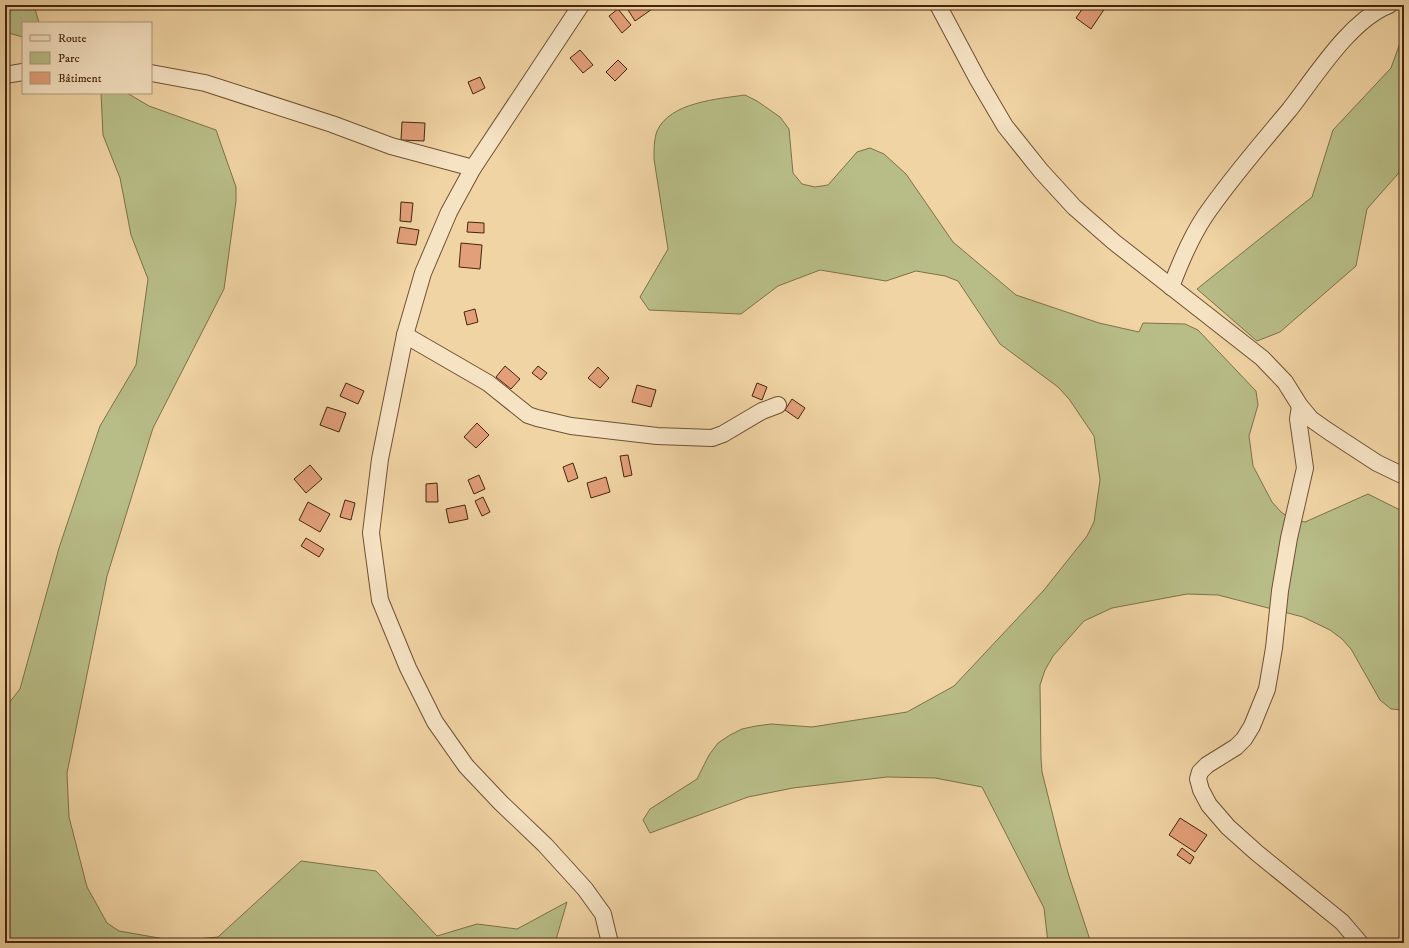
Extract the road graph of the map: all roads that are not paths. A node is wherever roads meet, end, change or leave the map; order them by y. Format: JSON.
{"nodes":[{"id":1,"x":581,"y":5,"type":"edge"},
{"id":2,"x":938,"y":5,"type":"edge"},
{"id":3,"x":1389,"y":5,"type":"edge"},
{"id":4,"x":22,"y":72,"type":"edge"},
{"id":5,"x":152,"y":72,"type":"edge"},
{"id":6,"x":5,"y":75,"type":"edge"},
{"id":7,"x":473,"y":168,"type":"junction"},
{"id":8,"x":1171,"y":287,"type":"junction"},
{"id":9,"x":405,"y":335,"type":"junction"},
{"id":10,"x":778,"y":405,"type":"dead end"},
{"id":11,"x":1300,"y":406,"type":"junction"},
{"id":12,"x":1404,"y":476,"type":"edge"},
{"id":13,"x":609,"y":943,"type":"edge"},
{"id":14,"x":1360,"y":943,"type":"edge"}],
"edges":[{"from":1,"to":7,"type":"street"},
{"from":2,"to":8,"type":"street"},
{"from":3,"to":8,"type":"street"},
{"from":4,"to":6,"type":"street"},
{"from":5,"to":7,"type":"street"},
{"from":7,"to":9,"type":"street"},
{"from":8,"to":11,"type":"street"},
{"from":9,"to":10,"type":"street"},
{"from":9,"to":13,"type":"street"},
{"from":11,"to":12,"type":"street"},
{"from":11,"to":14,"type":"street"}]}
